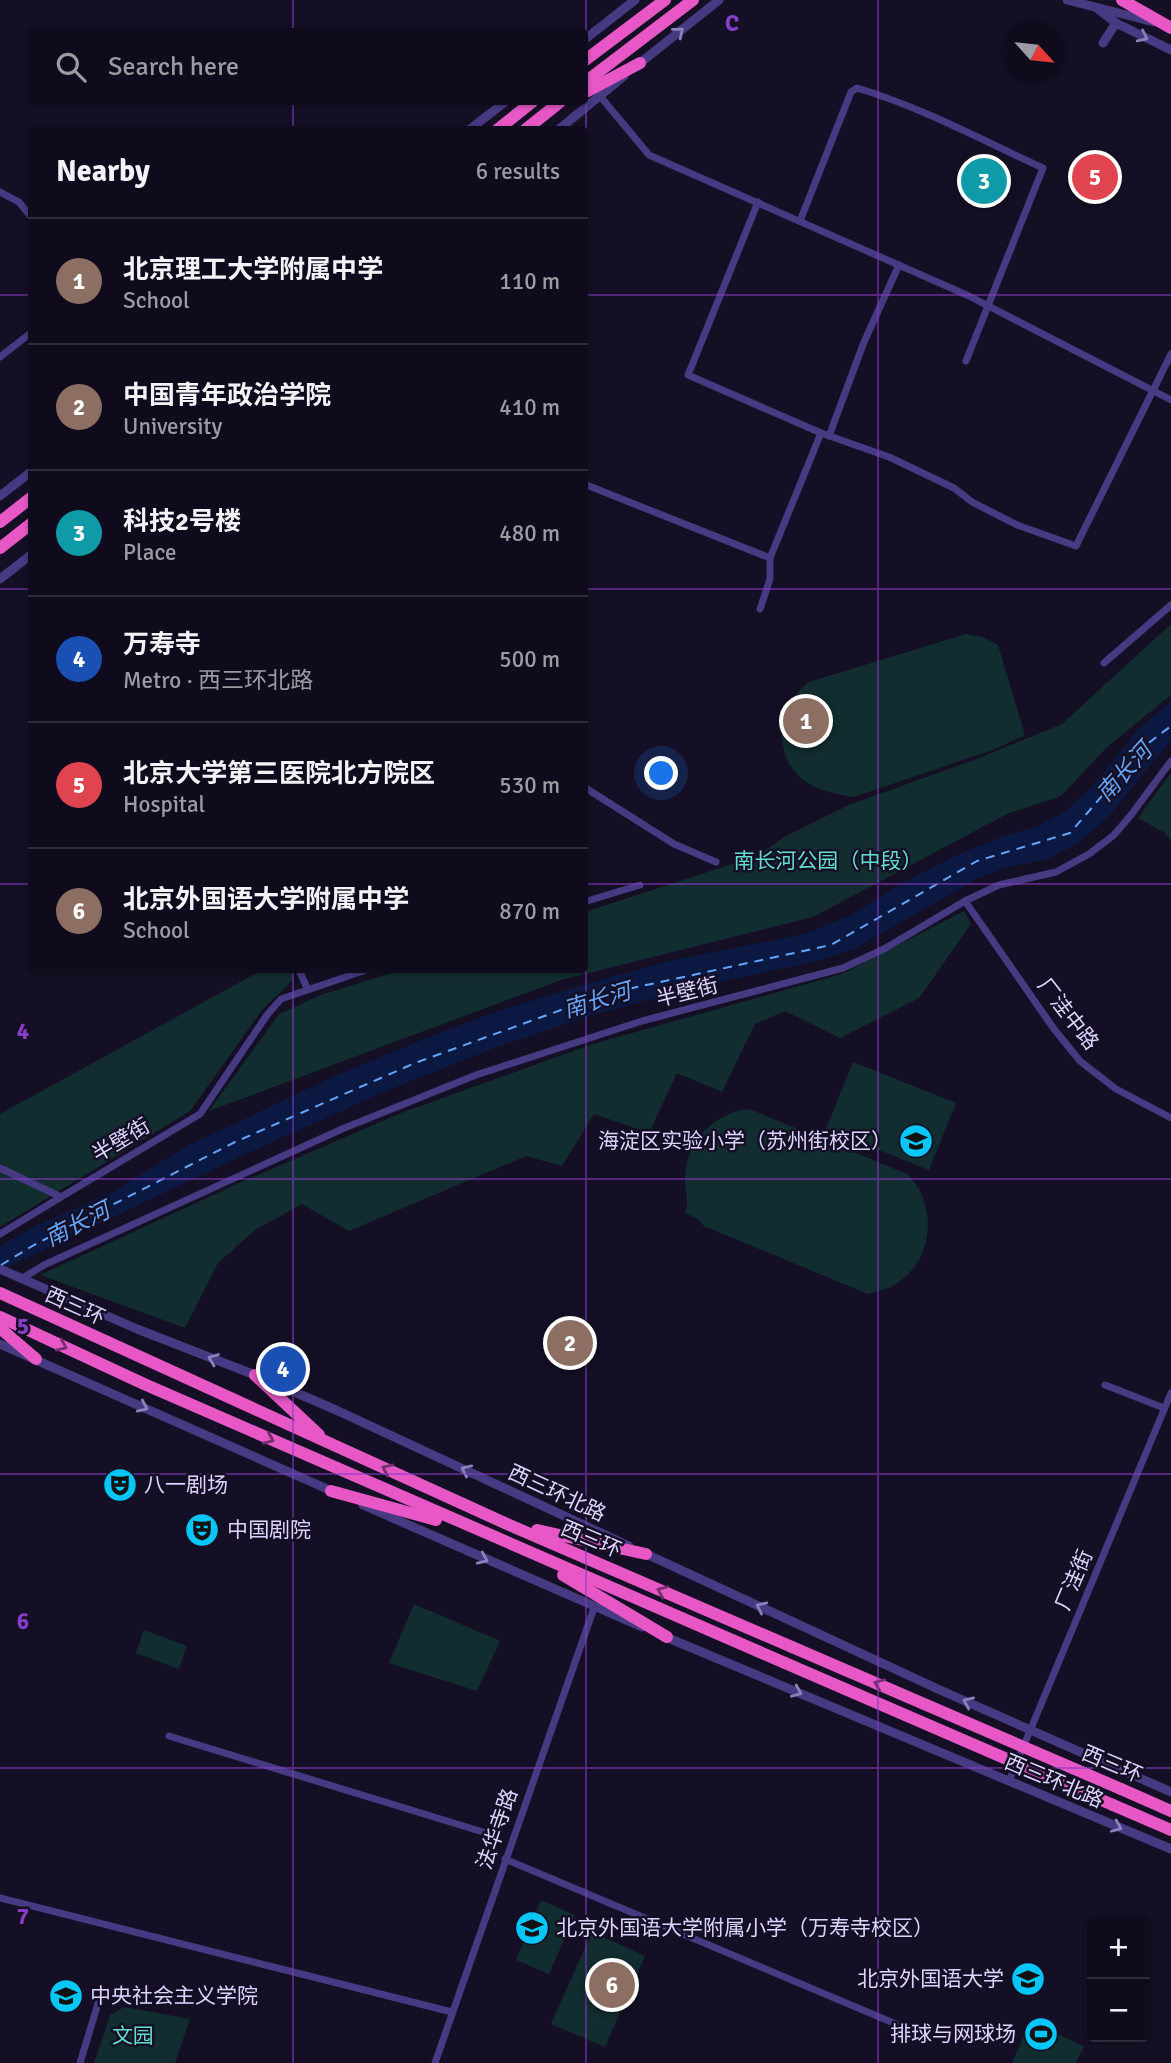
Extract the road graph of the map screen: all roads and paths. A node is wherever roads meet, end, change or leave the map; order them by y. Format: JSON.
{"nodes":[{"id":1,"x":635,"y":0,"type":"edge"},
{"id":2,"x":664,"y":0,"type":"edge"},
{"id":3,"x":693,"y":0,"type":"edge"},
{"id":4,"x":719,"y":0,"type":"edge"},
{"id":5,"x":1068,"y":0,"type":"edge"},
{"id":6,"x":1122,"y":0,"type":"edge"},
{"id":7,"x":1094,"y":5,"type":"junction"},
{"id":8,"x":1115,"y":23,"type":"junction"},
{"id":9,"x":1168,"y":27,"type":"edge"},
{"id":10,"x":588,"y":37,"type":"edge"},
{"id":11,"x":1103,"y":43,"type":"dead end"},
{"id":12,"x":1171,"y":50,"type":"edge"},
{"id":13,"x":588,"y":58,"type":"edge"},
{"id":14,"x":640,"y":63,"type":"junction"},
{"id":15,"x":588,"y":80,"type":"edge"},
{"id":16,"x":588,"y":91,"type":"edge"},
{"id":17,"x":600,"y":96,"type":"junction"},
{"id":18,"x":501,"y":105,"type":"edge"},
{"id":19,"x":528,"y":105,"type":"edge"},
{"id":20,"x":556,"y":105,"type":"edge"},
{"id":21,"x":562,"y":105,"type":"edge"},
{"id":22,"x":541,"y":116,"type":"junction"},
{"id":23,"x":474,"y":126,"type":"edge"},
{"id":24,"x":502,"y":126,"type":"edge"},
{"id":25,"x":530,"y":126,"type":"edge"},
{"id":26,"x":563,"y":126,"type":"edge"},
{"id":27,"x":0,"y":192,"type":"edge"},
{"id":28,"x":758,"y":202,"type":"junction"},
{"id":29,"x":28,"y":213,"type":"edge"},
{"id":30,"x":800,"y":221,"type":"junction"},
{"id":31,"x":899,"y":265,"type":"junction"},
{"id":32,"x":988,"y":306,"type":"junction"},
{"id":33,"x":28,"y":335,"type":"edge"},
{"id":34,"x":1171,"y":354,"type":"edge"},
{"id":35,"x":0,"y":357,"type":"edge"},
{"id":36,"x":966,"y":361,"type":"dead end"},
{"id":37,"x":1152,"y":389,"type":"junction"},
{"id":38,"x":1171,"y":400,"type":"edge"},
{"id":39,"x":821,"y":433,"type":"junction"},
{"id":40,"x":829,"y":436,"type":"junction"},
{"id":41,"x":28,"y":474,"type":"edge"},
{"id":42,"x":588,"y":486,"type":"edge"},
{"id":43,"x":0,"y":496,"type":"edge"},
{"id":44,"x":28,"y":500,"type":"edge"},
{"id":45,"x":0,"y":522,"type":"edge"},
{"id":46,"x":28,"y":526,"type":"edge"},
{"id":47,"x":0,"y":548,"type":"edge"},
{"id":48,"x":769,"y":558,"type":"junction"},
{"id":49,"x":28,"y":560,"type":"edge"},
{"id":50,"x":0,"y":579,"type":"edge"},
{"id":51,"x":1171,"y":605,"type":"edge"},
{"id":52,"x":760,"y":609,"type":"dead end"},
{"id":53,"x":1104,"y":663,"type":"dead end"},
{"id":54,"x":1171,"y":761,"type":"edge"},
{"id":55,"x":588,"y":790,"type":"edge"},
{"id":56,"x":716,"y":862,"type":"dead end"},
{"id":57,"x":640,"y":885,"type":"dead end"},
{"id":58,"x":588,"y":901,"type":"edge"},
{"id":59,"x":965,"y":901,"type":"junction"},
{"id":60,"x":300,"y":973,"type":"edge"},
{"id":61,"x":356,"y":973,"type":"edge"},
{"id":62,"x":307,"y":988,"type":"junction"},
{"id":63,"x":1171,"y":1118,"type":"edge"},
{"id":64,"x":0,"y":1168,"type":"edge"},
{"id":65,"x":61,"y":1197,"type":"junction"},
{"id":66,"x":0,"y":1234,"type":"edge"},
{"id":67,"x":0,"y":1269,"type":"edge"},
{"id":68,"x":17,"y":1277,"type":"junction"},
{"id":69,"x":0,"y":1293,"type":"edge"},
{"id":70,"x":0,"y":1317,"type":"edge"},
{"id":71,"x":0,"y":1328,"type":"edge"},
{"id":72,"x":0,"y":1344,"type":"edge"},
{"id":73,"x":36,"y":1359,"type":"junction"},
{"id":74,"x":255,"y":1375,"type":"junction"},
{"id":75,"x":1105,"y":1385,"type":"dead end"},
{"id":76,"x":1171,"y":1392,"type":"edge"},
{"id":77,"x":1164,"y":1408,"type":"junction"},
{"id":78,"x":327,"y":1442,"type":"junction"},
{"id":79,"x":331,"y":1491,"type":"junction"},
{"id":80,"x":507,"y":1524,"type":"junction"},
{"id":81,"x":480,"y":1532,"type":"junction"},
{"id":82,"x":521,"y":1550,"type":"junction"},
{"id":83,"x":646,"y":1554,"type":"junction"},
{"id":84,"x":594,"y":1608,"type":"junction"},
{"id":85,"x":667,"y":1637,"type":"junction"},
{"id":86,"x":1030,"y":1730,"type":"junction"},
{"id":87,"x":169,"y":1736,"type":"dead end"},
{"id":88,"x":1009,"y":1781,"type":"junction"},
{"id":89,"x":1171,"y":1793,"type":"edge"},
{"id":90,"x":1171,"y":1811,"type":"edge"},
{"id":91,"x":1171,"y":1830,"type":"edge"},
{"id":92,"x":483,"y":1832,"type":"dead end"},
{"id":93,"x":1171,"y":1849,"type":"edge"},
{"id":94,"x":505,"y":1859,"type":"junction"},
{"id":95,"x":0,"y":1898,"type":"edge"},
{"id":96,"x":99,"y":2000,"type":"dead end"},
{"id":97,"x":452,"y":2012,"type":"junction"},
{"id":98,"x":897,"y":2024,"type":"dead end"},
{"id":99,"x":80,"y":2063,"type":"edge"},
{"id":100,"x":435,"y":2063,"type":"edge"}],
"edges":[{"from":1,"to":10,"type":"street"},
{"from":2,"to":13,"type":"highway"},
{"from":3,"to":15,"type":"highway"},
{"from":14,"to":4,"type":"street","one_way":true},
{"from":5,"to":7,"type":"street"},
{"from":6,"to":9,"type":"highway"},
{"from":7,"to":8,"type":"street"},
{"from":7,"to":9,"type":"street"},
{"from":8,"to":11,"type":"street"},
{"from":8,"to":12,"type":"street","one_way":true},
{"from":14,"to":16,"type":"highway"},
{"from":14,"to":17,"type":"street"},
{"from":17,"to":26,"type":"street"},
{"from":17,"to":28,"type":"street"},
{"from":18,"to":23,"type":"street"},
{"from":19,"to":24,"type":"highway"},
{"from":20,"to":22,"type":"highway"},
{"from":21,"to":22,"type":"highway"},
{"from":22,"to":25,"type":"highway"},
{"from":27,"to":29,"type":"street"},
{"from":28,"to":30,"type":"street"},
{"from":28,"to":39,"type":"street"},
{"from":30,"to":31,"type":"street"},
{"from":30,"to":32,"type":"street"},
{"from":31,"to":32,"type":"street"},
{"from":31,"to":40,"type":"street"},
{"from":32,"to":36,"type":"street"},
{"from":32,"to":37,"type":"street"},
{"from":33,"to":35,"type":"street"},
{"from":34,"to":37,"type":"street"},
{"from":37,"to":38,"type":"street"},
{"from":37,"to":40,"type":"street"},
{"from":39,"to":40,"type":"street"},
{"from":39,"to":48,"type":"street"},
{"from":41,"to":43,"type":"street"},
{"from":42,"to":48,"type":"street"},
{"from":44,"to":45,"type":"highway"},
{"from":46,"to":47,"type":"highway"},
{"from":48,"to":52,"type":"street"},
{"from":49,"to":50,"type":"street"},
{"from":51,"to":53,"type":"street"},
{"from":54,"to":59,"type":"street","name":"半壁街"},
{"from":55,"to":56,"type":"street"},
{"from":57,"to":58,"type":"street"},
{"from":59,"to":63,"type":"street","name":"厂洼中路"},
{"from":59,"to":68,"type":"street","name":"半壁街"},
{"from":60,"to":62,"type":"street"},
{"from":61,"to":62,"type":"street","name":"半壁街"},
{"from":62,"to":65,"type":"street","name":"半壁街"},
{"from":64,"to":65,"type":"street"},
{"from":65,"to":66,"type":"street","name":"半壁街"},
{"from":67,"to":68,"type":"street","name":"西三环北路"},
{"from":74,"to":68,"type":"street","name":"西三环北路","one_way":true},
{"from":69,"to":78,"type":"highway","name":"西三环"},
{"from":70,"to":81,"type":"highway","name":"西三环","one_way":true},
{"from":71,"to":73,"type":"highway"},
{"from":72,"to":73,"type":"street","name":"西三环北路"},
{"from":73,"to":79,"type":"street","name":"西三环北路","one_way":true},
{"from":74,"to":78,"type":"highway"},
{"from":83,"to":74,"type":"street","name":"西三环北路","one_way":true},
{"from":75,"to":77,"type":"street"},
{"from":76,"to":77,"type":"street","name":"厂洼街"},
{"from":77,"to":86,"type":"street","name":"厂洼街"},
{"from":80,"to":78,"type":"highway","name":"西三环","one_way":true},
{"from":79,"to":81,"type":"highway"},
{"from":79,"to":84,"type":"street","name":"西三环北路","one_way":true},
{"from":80,"to":83,"type":"highway"},
{"from":90,"to":80,"type":"highway","name":"西三环","one_way":true,"bridge":true},
{"from":81,"to":82,"type":"highway","name":"西三环"},
{"from":82,"to":85,"type":"highway"},
{"from":82,"to":91,"type":"highway","name":"西三环","bridge":true},
{"from":86,"to":83,"type":"street","name":"西三环北路","one_way":true},
{"from":84,"to":85,"type":"street","name":"西三环北路"},
{"from":84,"to":94,"type":"street","name":"法华寺路"},
{"from":85,"to":88,"type":"street","name":"西三环北路","one_way":true},
{"from":86,"to":88,"type":"street","name":"厂洼街"},
{"from":86,"to":89,"type":"street","name":"西三环北路"},
{"from":87,"to":92,"type":"street"},
{"from":88,"to":93,"type":"street","name":"西三环北路","one_way":true},
{"from":94,"to":97,"type":"street","name":"法华寺路"},
{"from":94,"to":98,"type":"street"},
{"from":95,"to":97,"type":"street"},
{"from":96,"to":99,"type":"street"},
{"from":97,"to":100,"type":"street","name":"法华寺路"}]}
